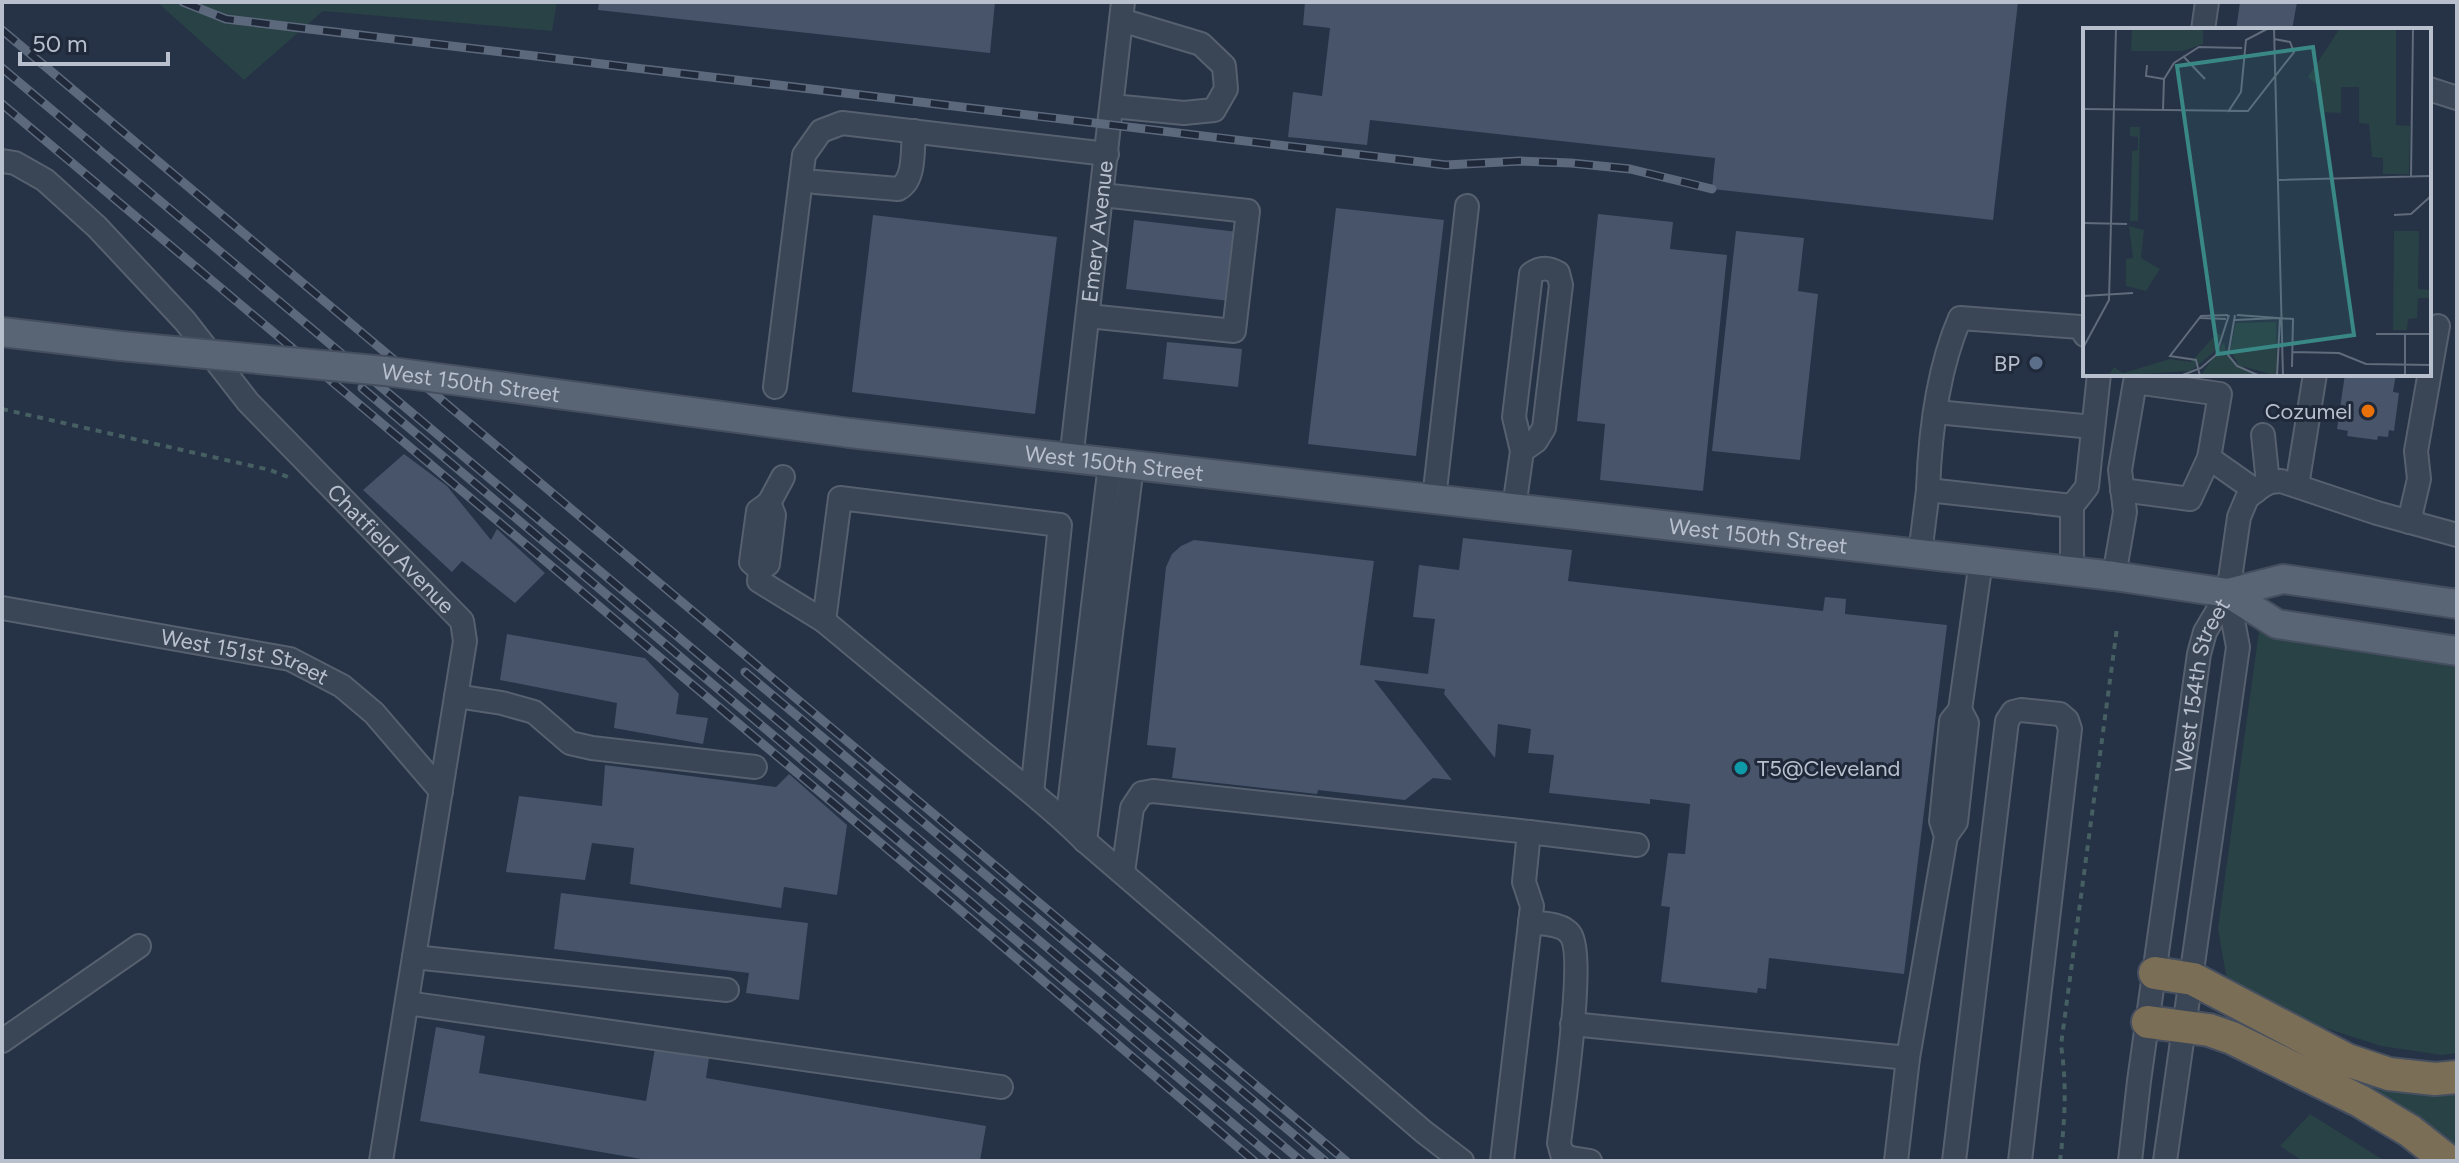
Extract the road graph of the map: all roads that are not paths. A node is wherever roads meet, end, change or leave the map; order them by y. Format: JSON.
{"nodes":[{"id":1,"x":2207,"y":2,"type":"edge"},
{"id":2,"x":1122,"y":11,"type":"edge"},
{"id":3,"x":2203,"y":28,"type":"edge"},
{"id":4,"x":2431,"y":90,"type":"edge"},
{"id":5,"x":2457,"y":98,"type":"edge"},
{"id":6,"x":1112,"y":106,"type":"junction"},
{"id":7,"x":914,"y":131,"type":"junction"},
{"id":8,"x":1107,"y":154,"type":"junction"},
{"id":9,"x":2,"y":161,"type":"edge"},
{"id":10,"x":815,"y":182,"type":"dead end"},
{"id":11,"x":1102,"y":195,"type":"junction"},
{"id":12,"x":1467,"y":206,"type":"dead end"},
{"id":13,"x":1088,"y":316,"type":"junction"},
{"id":14,"x":2438,"y":326,"type":"dead end"},
{"id":15,"x":2,"y":332,"type":"edge"},
{"id":16,"x":2083,"y":332,"type":"edge"},
{"id":17,"x":2431,"y":366,"type":"edge"},
{"id":18,"x":2099,"y":376,"type":"edge"},
{"id":19,"x":2315,"y":376,"type":"edge"},
{"id":20,"x":2429,"y":376,"type":"edge"},
{"id":21,"x":2136,"y":378,"type":"edge"},
{"id":22,"x":775,"y":387,"type":"dead end"},
{"id":23,"x":1936,"y":412,"type":"junction"},
{"id":24,"x":2093,"y":427,"type":"junction"},
{"id":25,"x":2263,"y":435,"type":"dead end"},
{"id":26,"x":1522,"y":451,"type":"junction"},
{"id":27,"x":2209,"y":458,"type":"junction"},
{"id":28,"x":1071,"y":460,"type":"junction"},
{"id":29,"x":1121,"y":465,"type":"junction"},
{"id":30,"x":783,"y":477,"type":"dead end"},
{"id":31,"x":2297,"y":486,"type":"junction"},
{"id":32,"x":2262,"y":487,"type":"junction"},
{"id":33,"x":1928,"y":490,"type":"junction"},
{"id":34,"x":2122,"y":490,"type":"junction"},
{"id":35,"x":1434,"y":499,"type":"junction"},
{"id":36,"x":2072,"y":506,"type":"junction"},
{"id":37,"x":1514,"y":508,"type":"junction"},
{"id":38,"x":2409,"y":522,"type":"junction"},
{"id":39,"x":2457,"y":535,"type":"edge"},
{"id":40,"x":1920,"y":554,"type":"junction"},
{"id":41,"x":1981,"y":561,"type":"junction"},
{"id":42,"x":2072,"y":572,"type":"junction"},
{"id":43,"x":2114,"y":576,"type":"junction"},
{"id":44,"x":2228,"y":593,"type":"junction"},
{"id":45,"x":2457,"y":604,"type":"edge"},
{"id":46,"x":2,"y":608,"type":"edge"},
{"id":47,"x":824,"y":621,"type":"junction"},
{"id":48,"x":2457,"y":651,"type":"edge"},
{"id":49,"x":456,"y":696,"type":"junction"},
{"id":50,"x":1092,"y":710,"type":"junction"},
{"id":51,"x":755,"y":767,"type":"dead end"},
{"id":52,"x":441,"y":791,"type":"junction"},
{"id":53,"x":1032,"y":793,"type":"junction"},
{"id":54,"x":1067,"y":822,"type":"junction"},
{"id":55,"x":1529,"y":832,"type":"junction"},
{"id":56,"x":1085,"y":841,"type":"junction"},
{"id":57,"x":1637,"y":845,"type":"dead end"},
{"id":58,"x":1123,"y":872,"type":"junction"},
{"id":59,"x":1530,"y":922,"type":"junction"},
{"id":60,"x":139,"y":946,"type":"dead end"},
{"id":61,"x":414,"y":957,"type":"junction"},
{"id":62,"x":2155,"y":973,"type":"junction"},
{"id":63,"x":2193,"y":979,"type":"junction"},
{"id":64,"x":727,"y":990,"type":"dead end"},
{"id":65,"x":407,"y":1003,"type":"junction"},
{"id":66,"x":2148,"y":1022,"type":"junction"},
{"id":67,"x":1572,"y":1024,"type":"junction"},
{"id":68,"x":2183,"y":1026,"type":"junction"},
{"id":69,"x":2,"y":1041,"type":"edge"},
{"id":70,"x":1908,"y":1058,"type":"junction"},
{"id":71,"x":2457,"y":1077,"type":"edge"},
{"id":72,"x":1001,"y":1087,"type":"dead end"},
{"id":73,"x":381,"y":1161,"type":"edge"},
{"id":74,"x":1462,"y":1161,"type":"edge"},
{"id":75,"x":1502,"y":1161,"type":"edge"},
{"id":76,"x":1590,"y":1161,"type":"edge"},
{"id":77,"x":1896,"y":1161,"type":"edge"},
{"id":78,"x":1954,"y":1161,"type":"edge"},
{"id":79,"x":2020,"y":1161,"type":"edge"},
{"id":80,"x":2130,"y":1161,"type":"edge"},
{"id":81,"x":2165,"y":1161,"type":"edge"},
{"id":82,"x":2448,"y":1161,"type":"edge"}],
"edges":[{"from":1,"to":3,"type":"street"},
{"from":2,"to":6,"type":"street","name":"Emery Avenue"},
{"from":2,"to":6,"type":"street"},
{"from":4,"to":5,"type":"street"},
{"from":6,"to":8,"type":"street","name":"Emery Avenue"},
{"from":7,"to":8,"type":"street"},
{"from":7,"to":10,"type":"street"},
{"from":7,"to":22,"type":"street"},
{"from":8,"to":11,"type":"street","name":"Emery Avenue"},
{"from":9,"to":49,"type":"street","name":"Chatfield Avenue"},
{"from":11,"to":13,"type":"street","name":"Emery Avenue"},
{"from":11,"to":13,"type":"street"},
{"from":12,"to":35,"type":"street"},
{"from":13,"to":28,"type":"street","name":"Emery Avenue"},
{"from":14,"to":17,"type":"street"},
{"from":15,"to":28,"type":"main road","name":"West 150th Street","bridge":true},
{"from":16,"to":23,"type":"street"},
{"from":18,"to":24,"type":"street"},
{"from":19,"to":31,"type":"street"},
{"from":20,"to":38,"type":"street"},
{"from":21,"to":27,"type":"street"},
{"from":21,"to":34,"type":"street"},
{"from":23,"to":24,"type":"street"},
{"from":23,"to":33,"type":"street"},
{"from":24,"to":36,"type":"street"},
{"from":25,"to":32,"type":"street"},
{"from":26,"to":26,"type":"street"},
{"from":26,"to":37,"type":"street"},
{"from":27,"to":32,"type":"street"},
{"from":27,"to":34,"type":"street"},
{"from":28,"to":29,"type":"main road","name":"West 150th Street"},
{"from":29,"to":35,"type":"main road","name":"West 150th Street"},
{"from":29,"to":50,"type":"street"},
{"from":30,"to":47,"type":"street"},
{"from":31,"to":32,"type":"street"},
{"from":31,"to":38,"type":"street"},
{"from":32,"to":44,"type":"street"},
{"from":33,"to":36,"type":"street"},
{"from":33,"to":40,"type":"street"},
{"from":34,"to":43,"type":"street"},
{"from":35,"to":37,"type":"main road","name":"West 150th Street"},
{"from":36,"to":42,"type":"street"},
{"from":37,"to":40,"type":"main road","name":"West 150th Street"},
{"from":38,"to":39,"type":"street"},
{"from":40,"to":41,"type":"main road","name":"West 150th Street"},
{"from":41,"to":42,"type":"main road","name":"West 150th Street"},
{"from":41,"to":70,"type":"street"},
{"from":42,"to":43,"type":"main road","name":"West 150th Street"},
{"from":43,"to":44,"type":"main road","name":"West 150th Street"},
{"from":44,"to":45,"type":"main road","name":"West 150th Street"},
{"from":44,"to":48,"type":"main road","name":"West 150th Street"},
{"from":44,"to":62,"type":"street","name":"West 154th Street"},
{"from":44,"to":63,"type":"street","name":"West 154th Street"},
{"from":46,"to":52,"type":"street","name":"West 151st Street"},
{"from":47,"to":53,"type":"street"},
{"from":47,"to":53,"type":"street"},
{"from":49,"to":51,"type":"street"},
{"from":49,"to":52,"type":"street","name":"Chatfield Avenue"},
{"from":50,"to":54,"type":"street"},
{"from":50,"to":56,"type":"street"},
{"from":52,"to":61,"type":"street","name":"Chatfield Avenue"},
{"from":53,"to":54,"type":"street"},
{"from":54,"to":56,"type":"street"},
{"from":55,"to":57,"type":"street"},
{"from":55,"to":58,"type":"street"},
{"from":55,"to":59,"type":"street"},
{"from":56,"to":58,"type":"street"},
{"from":58,"to":74,"type":"street"},
{"from":59,"to":67,"type":"street"},
{"from":59,"to":75,"type":"street"},
{"from":60,"to":69,"type":"street"},
{"from":61,"to":64,"type":"street"},
{"from":61,"to":65,"type":"street","name":"Chatfield Avenue"},
{"from":62,"to":63,"type":"highway"},
{"from":62,"to":66,"type":"street","name":"West 154th Street"},
{"from":63,"to":68,"type":"street","name":"West 154th Street"},
{"from":63,"to":71,"type":"highway"},
{"from":65,"to":72,"type":"street"},
{"from":65,"to":73,"type":"street","name":"Chatfield Avenue"},
{"from":66,"to":68,"type":"highway"},
{"from":66,"to":80,"type":"street","name":"West 154th Street"},
{"from":67,"to":70,"type":"street"},
{"from":67,"to":76,"type":"street"},
{"from":68,"to":81,"type":"street","name":"West 154th Street"},
{"from":68,"to":82,"type":"highway"},
{"from":70,"to":77,"type":"street"},
{"from":78,"to":79,"type":"street"}]}
